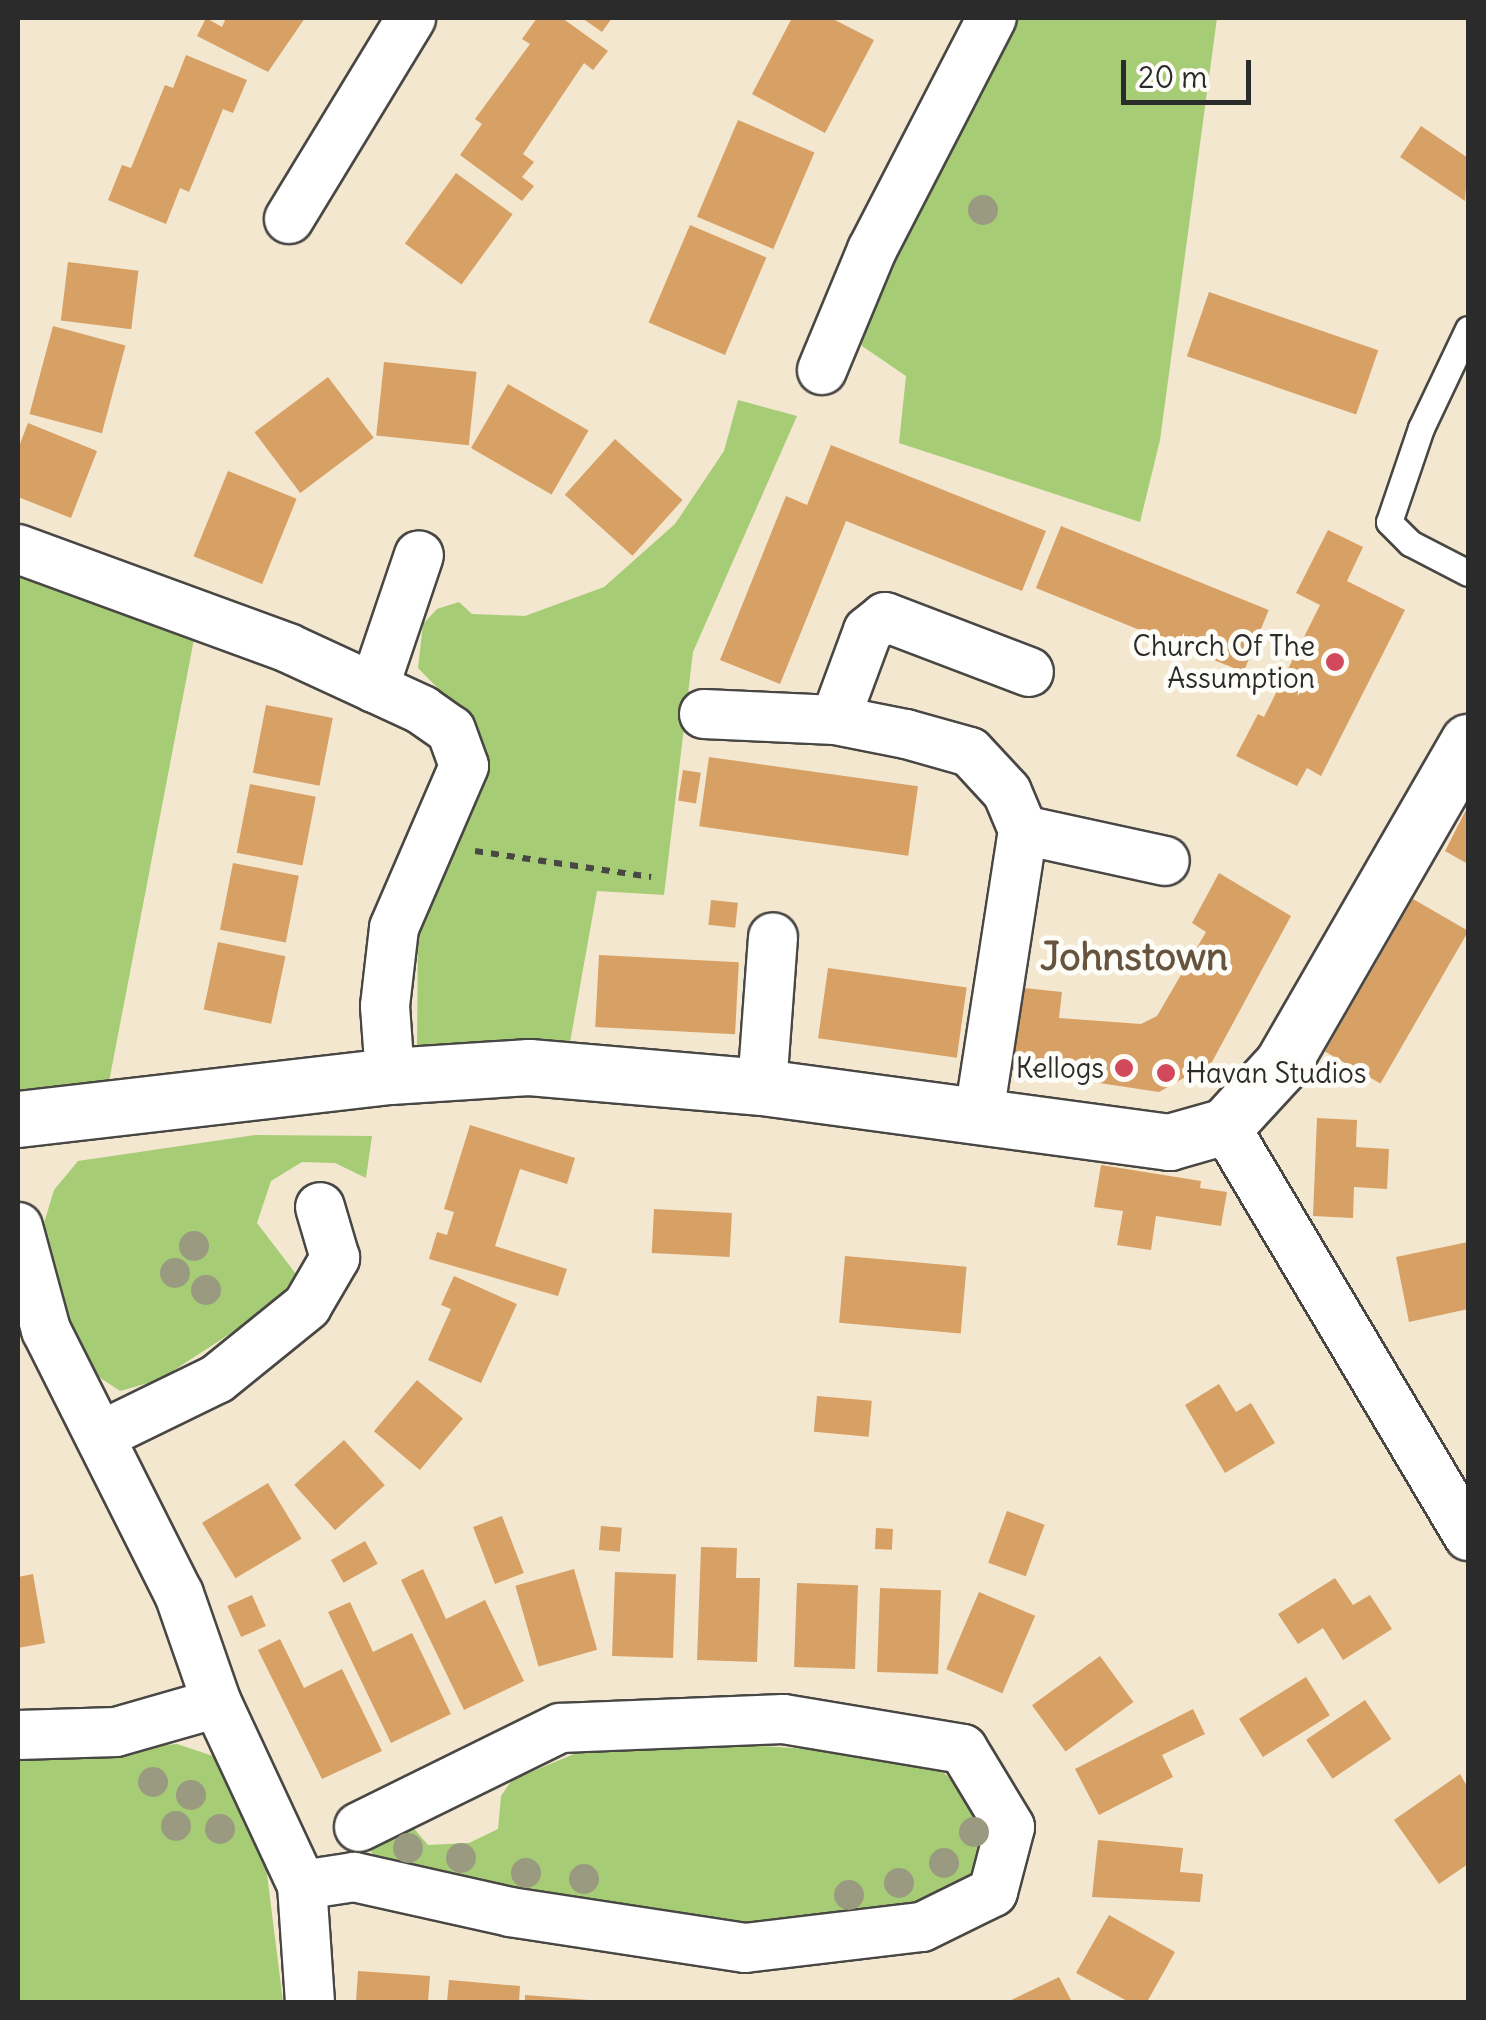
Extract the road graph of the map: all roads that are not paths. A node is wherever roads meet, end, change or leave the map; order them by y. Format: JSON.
{"nodes":[{"id":1,"x":410,"y":18,"type":"edge"},
{"id":2,"x":992,"y":18,"type":"edge"},
{"id":3,"x":289,"y":219,"type":"dead end"},
{"id":4,"x":1468,"y":330,"type":"edge"},
{"id":5,"x":822,"y":370,"type":"dead end"},
{"id":6,"x":18,"y":549,"type":"edge"},
{"id":7,"x":419,"y":555,"type":"dead end"},
{"id":8,"x":1468,"y":573,"type":"edge"},
{"id":9,"x":1030,"y":672,"type":"dead end"},
{"id":10,"x":374,"y":688,"type":"junction"},
{"id":11,"x":704,"y":714,"type":"dead end"},
{"id":12,"x":835,"y":720,"type":"junction"},
{"id":13,"x":1468,"y":742,"type":"edge"},
{"id":14,"x":1023,"y":830,"type":"junction"},
{"id":15,"x":1165,"y":861,"type":"dead end"},
{"id":16,"x":773,"y":938,"type":"dead end"},
{"id":17,"x":390,"y":1076,"type":"junction"},
{"id":18,"x":762,"y":1087,"type":"junction"},
{"id":19,"x":979,"y":1116,"type":"junction"},
{"id":20,"x":18,"y":1119,"type":"edge"},
{"id":21,"x":1226,"y":1126,"type":"junction"},
{"id":22,"x":320,"y":1207,"type":"dead end"},
{"id":23,"x":18,"y":1227,"type":"edge"},
{"id":24,"x":32,"y":1326,"type":"edge"},
{"id":25,"x":100,"y":1436,"type":"junction"},
{"id":26,"x":1468,"y":1536,"type":"edge"},
{"id":27,"x":217,"y":1703,"type":"junction"},
{"id":28,"x":18,"y":1735,"type":"edge"},
{"id":29,"x":359,"y":1827,"type":"dead end"},
{"id":30,"x":302,"y":1885,"type":"junction"},
{"id":31,"x":310,"y":2002,"type":"edge"}],
"edges":[{"from":1,"to":3,"type":"street"},
{"from":2,"to":5,"type":"street"},
{"from":4,"to":8,"type":"lane"},
{"from":6,"to":10,"type":"street"},
{"from":7,"to":10,"type":"street"},
{"from":9,"to":12,"type":"street"},
{"from":10,"to":17,"type":"street"},
{"from":11,"to":12,"type":"street"},
{"from":12,"to":14,"type":"street"},
{"from":13,"to":21,"type":"street"},
{"from":14,"to":15,"type":"street"},
{"from":14,"to":19,"type":"street"},
{"from":16,"to":18,"type":"street"},
{"from":17,"to":18,"type":"street"},
{"from":17,"to":20,"type":"street"},
{"from":18,"to":19,"type":"street"},
{"from":19,"to":21,"type":"street"},
{"from":21,"to":26,"type":"street"},
{"from":22,"to":25,"type":"street"},
{"from":23,"to":24,"type":"street"},
{"from":24,"to":25,"type":"street"},
{"from":25,"to":27,"type":"street"},
{"from":27,"to":28,"type":"street"},
{"from":27,"to":30,"type":"street"},
{"from":29,"to":30,"type":"street"},
{"from":30,"to":31,"type":"street"}]}
